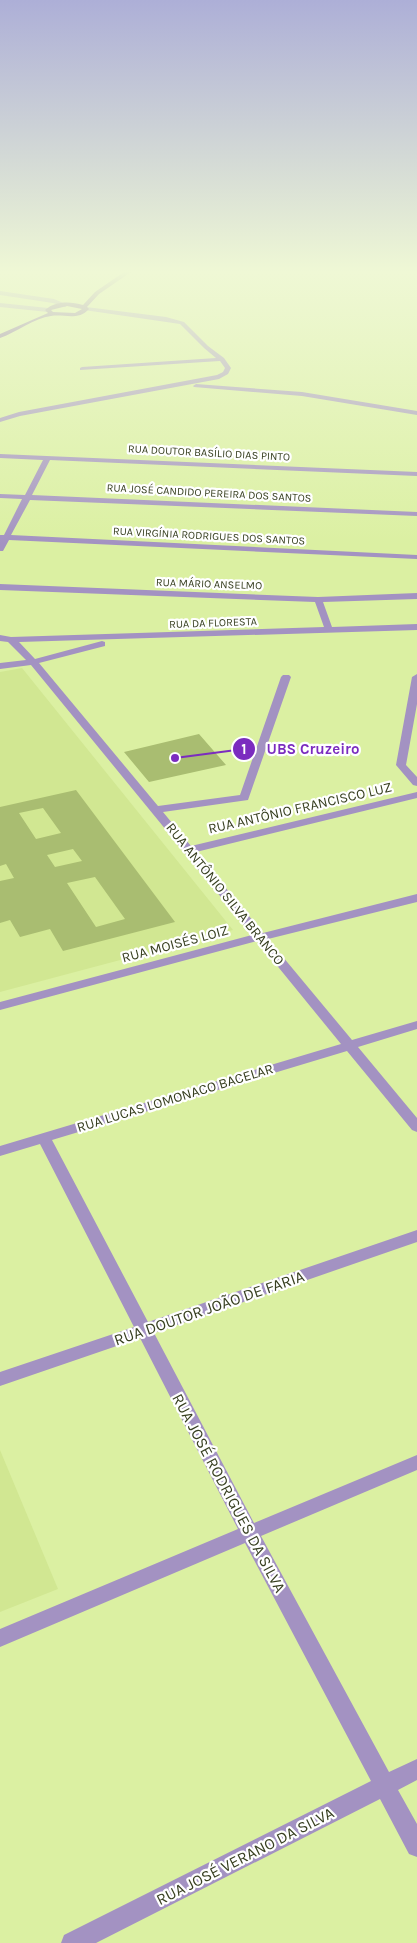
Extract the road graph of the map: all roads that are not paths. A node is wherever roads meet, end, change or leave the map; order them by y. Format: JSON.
{"nodes":[{"id":1,"x":165,"y":363,"type":"edge"},
{"id":2,"x":224,"y":363,"type":"edge"},
{"id":3,"x":82,"y":368,"type":"dead end"},
{"id":4,"x":181,"y":385,"type":"junction"},
{"id":5,"x":417,"y":413,"type":"edge"},
{"id":6,"x":0,"y":420,"type":"edge"},
{"id":7,"x":0,"y":456,"type":"edge"},
{"id":8,"x":48,"y":458,"type":"junction"},
{"id":9,"x":417,"y":474,"type":"edge"},
{"id":10,"x":0,"y":496,"type":"edge"},
{"id":11,"x":27,"y":497,"type":"junction"},
{"id":12,"x":417,"y":514,"type":"edge"},
{"id":13,"x":3,"y":537,"type":"edge"},
{"id":14,"x":0,"y":548,"type":"edge"},
{"id":15,"x":417,"y":557,"type":"edge"},
{"id":16,"x":0,"y":587,"type":"edge"},
{"id":17,"x":417,"y":596,"type":"edge"},
{"id":18,"x":318,"y":600,"type":"junction"},
{"id":19,"x":417,"y":627,"type":"edge"},
{"id":20,"x":330,"y":630,"type":"junction"},
{"id":21,"x":141,"y":636,"type":"junction"},
{"id":22,"x":0,"y":638,"type":"edge"},
{"id":23,"x":11,"y":640,"type":"junction"},
{"id":24,"x":33,"y":662,"type":"junction"},
{"id":25,"x":0,"y":666,"type":"edge"},
{"id":26,"x":286,"y":677,"type":"dead end"},
{"id":27,"x":417,"y":677,"type":"edge"},
{"id":28,"x":417,"y":783,"type":"edge"},
{"id":29,"x":417,"y":795,"type":"edge"},
{"id":30,"x":156,"y":810,"type":"junction"},
{"id":31,"x":189,"y":850,"type":"junction"},
{"id":32,"x":417,"y":898,"type":"edge"},
{"id":33,"x":260,"y":937,"type":"junction"},
{"id":34,"x":0,"y":1006,"type":"edge"},
{"id":35,"x":417,"y":1025,"type":"edge"},
{"id":36,"x":349,"y":1045,"type":"junction"},
{"id":37,"x":417,"y":1128,"type":"edge"},
{"id":38,"x":44,"y":1138,"type":"junction"},
{"id":39,"x":0,"y":1151,"type":"edge"},
{"id":40,"x":417,"y":1236,"type":"edge"},
{"id":41,"x":144,"y":1330,"type":"junction"},
{"id":42,"x":0,"y":1380,"type":"edge"},
{"id":43,"x":417,"y":1462,"type":"edge"},
{"id":44,"x":249,"y":1532,"type":"junction"},
{"id":45,"x":0,"y":1638,"type":"edge"},
{"id":46,"x":417,"y":1769,"type":"edge"},
{"id":47,"x":384,"y":1786,"type":"junction"},
{"id":48,"x":417,"y":1846,"type":"edge"},
{"id":49,"x":72,"y":1943,"type":"edge"}],
"edges":[{"from":1,"to":3,"type":"street"},
{"from":2,"to":4,"type":"street"},
{"from":4,"to":5,"type":"street"},
{"from":4,"to":6,"type":"street"},
{"from":7,"to":8,"type":"street","name":"RUA DOUTOR BASÍLIO DIAS PINTO"},
{"from":8,"to":9,"type":"street","name":"RUA DOUTOR BASÍLIO DIAS PINTO"},
{"from":8,"to":11,"type":"street"},
{"from":10,"to":11,"type":"street","name":"RUA JOSÉ CANDIDO PEREIRA DOS SANTOS"},
{"from":11,"to":12,"type":"street","name":"RUA JOSÉ CANDIDO PEREIRA DOS SANTOS"},
{"from":11,"to":13,"type":"street"},
{"from":13,"to":14,"type":"street"},
{"from":13,"to":15,"type":"street","name":"RUA VIRGÍNIA RODRIGUES DOS SANTOS"},
{"from":16,"to":18,"type":"street","name":"RUA MÁRIO ANSELMO"},
{"from":17,"to":18,"type":"street","name":"RUA MÁRIO ANSELMO"},
{"from":18,"to":20,"type":"street"},
{"from":19,"to":20,"type":"street","name":"RUA DA FLORESTA"},
{"from":20,"to":21,"type":"street","name":"RUA DA FLORESTA"},
{"from":21,"to":23,"type":"street","name":"RUA DA FLORESTA"},
{"from":21,"to":24,"type":"street"},
{"from":22,"to":23,"type":"street","name":"RUA DA FLORESTA"},
{"from":23,"to":24,"type":"street"},
{"from":24,"to":25,"type":"street"},
{"from":24,"to":30,"type":"street","name":"RUA ANTÔNIO SILVA BRANCO"},
{"from":26,"to":30,"type":"street"},
{"from":27,"to":28,"type":"street"},
{"from":29,"to":31,"type":"street","name":"RUA ANTÔNIO FRANCISCO LUZ"},
{"from":30,"to":31,"type":"street","name":"RUA ANTÔNIO SILVA BRANCO"},
{"from":31,"to":33,"type":"street","name":"RUA ANTÔNIO SILVA BRANCO"},
{"from":32,"to":33,"type":"street","name":"RUA MOISÉS LOIZ"},
{"from":33,"to":34,"type":"street","name":"RUA MOISÉS LOIZ"},
{"from":33,"to":36,"type":"street","name":"RUA ANTÔNIO SILVA BRANCO"},
{"from":35,"to":36,"type":"street","name":"RUA LUCAS LOMONACO BACELAR"},
{"from":36,"to":37,"type":"street","name":"RUA ANTÔNIO SILVA BRANCO"},
{"from":36,"to":38,"type":"street","name":"RUA LUCAS LOMONACO BACELAR"},
{"from":38,"to":39,"type":"street","name":"RUA LUCAS LOMONACO BACELAR"},
{"from":38,"to":41,"type":"street","name":"RUA JOSÉ RODRIGUES DA SILVA"},
{"from":40,"to":41,"type":"street","name":"RUA DOUTOR JOÃO DE FARIA"},
{"from":41,"to":42,"type":"street","name":"RUA DOUTOR JOÃO DE FARIA"},
{"from":41,"to":44,"type":"street","name":"RUA JOSÉ RODRIGUES DA SILVA"},
{"from":43,"to":44,"type":"street"},
{"from":44,"to":45,"type":"street"},
{"from":44,"to":47,"type":"street","name":"RUA JOSÉ RODRIGUES DA SILVA"},
{"from":46,"to":47,"type":"street","name":"RUA JOSÉ VERANO DA SILVA"},
{"from":47,"to":48,"type":"street","name":"RUA JOSÉ RODRIGUES DA SILVA"},
{"from":47,"to":49,"type":"street","name":"RUA JOSÉ VERANO DA SILVA"}]}
